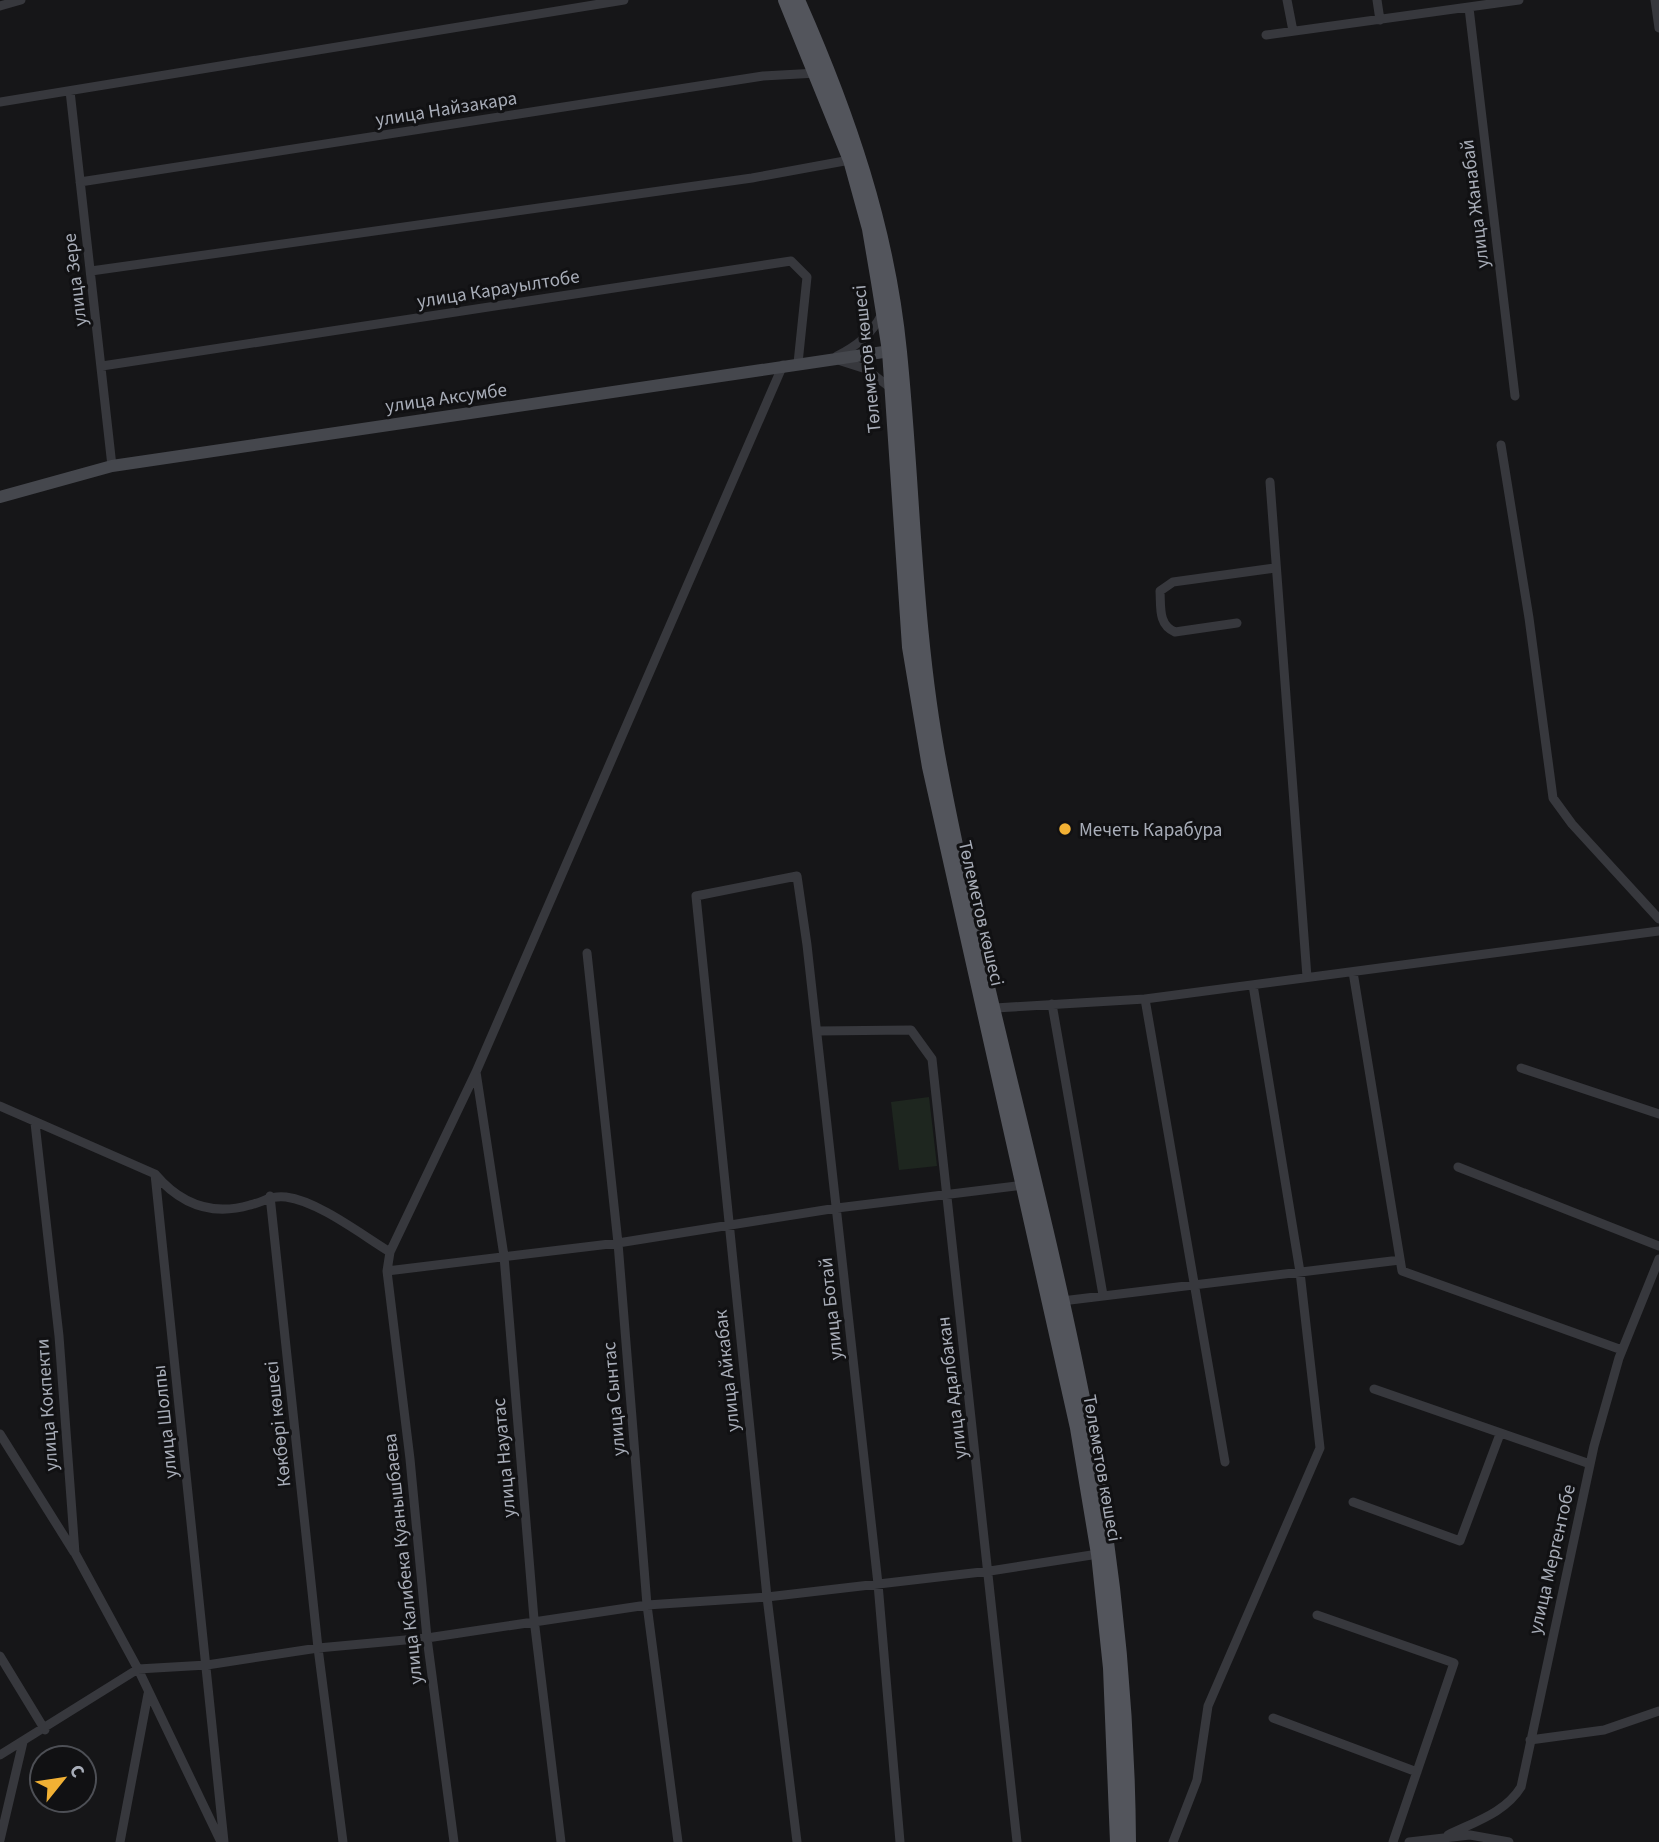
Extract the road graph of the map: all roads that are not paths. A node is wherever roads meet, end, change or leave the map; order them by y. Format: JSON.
{"nodes":[{"id":1,"x":21,"y":0,"type":"edge"},
{"id":2,"x":624,"y":0,"type":"edge"},
{"id":3,"x":785,"y":0,"type":"edge"},
{"id":4,"x":798,"y":0,"type":"edge"},
{"id":5,"x":1287,"y":0,"type":"edge"},
{"id":6,"x":1377,"y":0,"type":"edge"},
{"id":7,"x":1519,"y":0,"type":"edge"},
{"id":8,"x":1655,"y":0,"type":"edge"},
{"id":9,"x":1474,"y":5,"type":"edge"},
{"id":10,"x":0,"y":6,"type":"edge"},
{"id":11,"x":1380,"y":20,"type":"junction"},
{"id":12,"x":1659,"y":28,"type":"edge"},
{"id":13,"x":1293,"y":31,"type":"junction"},
{"id":14,"x":1266,"y":35,"type":"dead end"},
{"id":15,"x":817,"y":73,"type":"junction"},
{"id":16,"x":69,"y":91,"type":"junction"},
{"id":17,"x":0,"y":101,"type":"edge"},
{"id":18,"x":850,"y":160,"type":"junction"},
{"id":19,"x":80,"y":182,"type":"junction"},
{"id":20,"x":91,"y":271,"type":"junction"},
{"id":21,"x":883,"y":312,"type":"junction"},
{"id":22,"x":894,"y":350,"type":"junction"},
{"id":23,"x":833,"y":359,"type":"junction"},
{"id":24,"x":798,"y":363,"type":"junction"},
{"id":25,"x":783,"y":365,"type":"junction"},
{"id":26,"x":102,"y":366,"type":"junction"},
{"id":27,"x":892,"y":389,"type":"junction"},
{"id":28,"x":1515,"y":396,"type":"dead end"},
{"id":29,"x":1501,"y":445,"type":"dead end"},
{"id":30,"x":112,"y":466,"type":"junction"},
{"id":31,"x":1270,"y":482,"type":"dead end"},
{"id":32,"x":0,"y":496,"type":"edge"},
{"id":33,"x":1275,"y":568,"type":"junction"},
{"id":34,"x":1237,"y":623,"type":"dead end"},
{"id":35,"x":695,"y":896,"type":"joint"},
{"id":36,"x":1659,"y":919,"type":"edge"},
{"id":37,"x":1659,"y":931,"type":"edge"},
{"id":38,"x":587,"y":953,"type":"dead end"},
{"id":39,"x":1353,"y":972,"type":"junction"},
{"id":40,"x":1307,"y":977,"type":"junction"},
{"id":41,"x":1253,"y":985,"type":"junction"},
{"id":42,"x":1145,"y":999,"type":"junction"},
{"id":43,"x":1052,"y":1004,"type":"junction"},
{"id":44,"x":995,"y":1008,"type":"junction"},
{"id":45,"x":817,"y":1031,"type":"junction"},
{"id":46,"x":1521,"y":1068,"type":"dead end"},
{"id":47,"x":476,"y":1072,"type":"junction"},
{"id":48,"x":0,"y":1105,"type":"edge"},
{"id":49,"x":1659,"y":1114,"type":"edge"},
{"id":50,"x":35,"y":1124,"type":"junction"},
{"id":51,"x":1458,"y":1167,"type":"dead end"},
{"id":52,"x":155,"y":1174,"type":"junction"},
{"id":53,"x":1024,"y":1185,"type":"junction"},
{"id":54,"x":270,"y":1196,"type":"junction"},
{"id":55,"x":947,"y":1196,"type":"junction"},
{"id":56,"x":837,"y":1209,"type":"junction"},
{"id":57,"x":729,"y":1227,"type":"junction"},
{"id":58,"x":618,"y":1243,"type":"junction"},
{"id":59,"x":1659,"y":1246,"type":"edge"},
{"id":60,"x":390,"y":1252,"type":"junction"},
{"id":61,"x":1045,"y":1254,"type":"junction"},
{"id":62,"x":504,"y":1256,"type":"junction"},
{"id":63,"x":1659,"y":1259,"type":"edge"},
{"id":64,"x":1400,"y":1260,"type":"junction"},
{"id":65,"x":387,"y":1271,"type":"junction"},
{"id":66,"x":1300,"y":1272,"type":"junction"},
{"id":67,"x":1193,"y":1285,"type":"junction"},
{"id":68,"x":1103,"y":1295,"type":"junction"},
{"id":69,"x":1062,"y":1301,"type":"junction"},
{"id":70,"x":1622,"y":1350,"type":"junction"},
{"id":71,"x":1374,"y":1389,"type":"dead end"},
{"id":72,"x":0,"y":1434,"type":"edge"},
{"id":73,"x":1500,"y":1434,"type":"junction"},
{"id":74,"x":1225,"y":1462,"type":"dead end"},
{"id":75,"x":1590,"y":1464,"type":"junction"},
{"id":76,"x":1353,"y":1502,"type":"dead end"},
{"id":77,"x":75,"y":1553,"type":"junction"},
{"id":78,"x":1098,"y":1554,"type":"junction"},
{"id":79,"x":990,"y":1571,"type":"junction"},
{"id":80,"x":878,"y":1584,"type":"junction"},
{"id":81,"x":767,"y":1597,"type":"junction"},
{"id":82,"x":647,"y":1605,"type":"junction"},
{"id":83,"x":1317,"y":1615,"type":"dead end"},
{"id":84,"x":534,"y":1619,"type":"junction"},
{"id":85,"x":427,"y":1638,"type":"junction"},
{"id":86,"x":318,"y":1648,"type":"junction"},
{"id":87,"x":0,"y":1656,"type":"edge"},
{"id":88,"x":207,"y":1665,"type":"junction"},
{"id":89,"x":138,"y":1669,"type":"junction"},
{"id":90,"x":148,"y":1694,"type":"junction"},
{"id":91,"x":1659,"y":1711,"type":"edge"},
{"id":92,"x":1273,"y":1718,"type":"dead end"},
{"id":93,"x":45,"y":1730,"type":"junction"},
{"id":94,"x":1530,"y":1740,"type":"junction"},
{"id":95,"x":23,"y":1742,"type":"junction"},
{"id":96,"x":0,"y":1755,"type":"edge"},
{"id":97,"x":1417,"y":1772,"type":"junction"},
{"id":98,"x":1448,"y":1835,"type":"junction"},
{"id":99,"x":0,"y":1840,"type":"edge"},
{"id":100,"x":120,"y":1842,"type":"edge"},
{"id":101,"x":223,"y":1842,"type":"edge"},
{"id":102,"x":342,"y":1842,"type":"edge"},
{"id":103,"x":454,"y":1842,"type":"edge"},
{"id":104,"x":561,"y":1842,"type":"edge"},
{"id":105,"x":678,"y":1842,"type":"edge"},
{"id":106,"x":797,"y":1842,"type":"edge"},
{"id":107,"x":900,"y":1842,"type":"edge"},
{"id":108,"x":1017,"y":1842,"type":"edge"},
{"id":109,"x":1117,"y":1842,"type":"edge"},
{"id":110,"x":1129,"y":1842,"type":"edge"},
{"id":111,"x":1173,"y":1842,"type":"edge"},
{"id":112,"x":1393,"y":1842,"type":"edge"},
{"id":113,"x":1409,"y":1842,"type":"edge"},
{"id":114,"x":1508,"y":1842,"type":"edge"}],
"edges":[{"from":1,"to":10,"type":"street"},
{"from":2,"to":16,"type":"street"},
{"from":3,"to":15,"type":"main road","name":"Төлеметов көшесі"},
{"from":4,"to":22,"type":"main road","name":"Төлеметов көшесі"},
{"from":5,"to":13,"type":"street"},
{"from":6,"to":11,"type":"street"},
{"from":7,"to":9,"type":"street"},
{"from":8,"to":12,"type":"street"},
{"from":9,"to":11,"type":"street"},
{"from":9,"to":28,"type":"street","name":"улица Жанабай"},
{"from":11,"to":13,"type":"street"},
{"from":13,"to":14,"type":"street"},
{"from":15,"to":18,"type":"main road","name":"Төлеметов көшесі"},
{"from":15,"to":19,"type":"street","name":"улица Найзакара"},
{"from":16,"to":17,"type":"street"},
{"from":16,"to":19,"type":"street","name":"улица Зере"},
{"from":18,"to":20,"type":"street"},
{"from":18,"to":21,"type":"main road","name":"Төлеметов көшесі"},
{"from":19,"to":20,"type":"street","name":"улица Зере"},
{"from":20,"to":26,"type":"street","name":"улица Зере"},
{"from":21,"to":22,"type":"main road","name":"Төлеметов көшесі"},
{"from":21,"to":23,"type":"street"},
{"from":22,"to":23,"type":"main road","name":"улица Аксумбе"},
{"from":22,"to":27,"type":"main road","name":"Төлеметов көшесі"},
{"from":22,"to":44,"type":"main road","name":"Төлеметов көшесі"},
{"from":23,"to":24,"type":"main road","name":"улица Аксумбе"},
{"from":23,"to":27,"type":"street"},
{"from":24,"to":25,"type":"main road","name":"улица Аксумбе"},
{"from":24,"to":26,"type":"street","name":"улица Карауылтобе"},
{"from":25,"to":30,"type":"main road","name":"улица Аксумбе"},
{"from":25,"to":47,"type":"street","name":"улица Калибека Куанышбаева"},
{"from":26,"to":30,"type":"street","name":"улица Зере"},
{"from":27,"to":53,"type":"main road","name":"Төлеметов көшесі"},
{"from":29,"to":36,"type":"street"},
{"from":30,"to":32,"type":"main road","name":"улица Аксумбе"},
{"from":31,"to":33,"type":"street"},
{"from":33,"to":34,"type":"street"},
{"from":33,"to":40,"type":"street"},
{"from":35,"to":45,"type":"street","name":"улица Ботай"},
{"from":35,"to":57,"type":"street","name":"улица Айкабак"},
{"from":37,"to":39,"type":"street"},
{"from":38,"to":58,"type":"street","name":"улица Сынтас"},
{"from":39,"to":40,"type":"street"},
{"from":39,"to":64,"type":"street"},
{"from":40,"to":41,"type":"street"},
{"from":41,"to":42,"type":"street"},
{"from":41,"to":66,"type":"street"},
{"from":42,"to":43,"type":"street"},
{"from":42,"to":67,"type":"street"},
{"from":43,"to":44,"type":"street"},
{"from":43,"to":68,"type":"street"},
{"from":44,"to":61,"type":"main road","name":"Төлеметов көшесі"},
{"from":45,"to":55,"type":"street","name":"улица Адалбакан"},
{"from":45,"to":56,"type":"street","name":"улица Ботай"},
{"from":46,"to":49,"type":"street"},
{"from":47,"to":60,"type":"street","name":"улица Калибека Куанышбаева"},
{"from":47,"to":62,"type":"street","name":"улица Науатас"},
{"from":48,"to":50,"type":"street"},
{"from":50,"to":52,"type":"street"},
{"from":50,"to":77,"type":"street","name":"улица Кокпекти"},
{"from":51,"to":59,"type":"street"},
{"from":52,"to":54,"type":"street"},
{"from":52,"to":88,"type":"street","name":"улица Шолпы"},
{"from":53,"to":55,"type":"street"},
{"from":53,"to":61,"type":"main road","name":"Төлеметов көшесі"},
{"from":54,"to":60,"type":"street"},
{"from":54,"to":86,"type":"street","name":"Көкбөрі көшесі"},
{"from":55,"to":56,"type":"street"},
{"from":55,"to":79,"type":"street","name":"улица Адалбакан"},
{"from":56,"to":57,"type":"street"},
{"from":56,"to":80,"type":"street","name":"улица Ботай"},
{"from":57,"to":58,"type":"street"},
{"from":57,"to":81,"type":"street","name":"улица Айкабак"},
{"from":58,"to":62,"type":"street"},
{"from":58,"to":82,"type":"street","name":"улица Сынтас"},
{"from":60,"to":65,"type":"street","name":"улица Калибека Куанышбаева"},
{"from":61,"to":69,"type":"main road","name":"Төлеметов көшесі"},
{"from":61,"to":78,"type":"main road","name":"Төлеметов көшесі"},
{"from":62,"to":65,"type":"street"},
{"from":62,"to":84,"type":"street","name":"улица Науатас"},
{"from":63,"to":70,"type":"street","name":"улица Мергентобе"},
{"from":64,"to":66,"type":"street"},
{"from":64,"to":70,"type":"street"},
{"from":65,"to":85,"type":"street","name":"улица Калибека Куанышбаева"},
{"from":66,"to":67,"type":"street"},
{"from":66,"to":111,"type":"street"},
{"from":67,"to":68,"type":"street"},
{"from":67,"to":74,"type":"street"},
{"from":68,"to":69,"type":"street"},
{"from":69,"to":110,"type":"main road","name":"Төлеметов көшесі"},
{"from":70,"to":75,"type":"street","name":"улица Мергентобе"},
{"from":71,"to":73,"type":"street"},
{"from":72,"to":77,"type":"street"},
{"from":73,"to":75,"type":"street"},
{"from":73,"to":76,"type":"street"},
{"from":75,"to":94,"type":"street","name":"улица Мергентобе"},
{"from":77,"to":89,"type":"street","name":"улица Кокпекти"},
{"from":78,"to":79,"type":"street"},
{"from":78,"to":109,"type":"main road","name":"Төлеметов көшесі"},
{"from":79,"to":80,"type":"street"},
{"from":79,"to":108,"type":"street","name":"улица Адалбакан"},
{"from":80,"to":81,"type":"street"},
{"from":80,"to":107,"type":"street","name":"улица Ботай"},
{"from":81,"to":82,"type":"street"},
{"from":81,"to":106,"type":"street","name":"улица Айкабак"},
{"from":82,"to":84,"type":"street"},
{"from":82,"to":105,"type":"street","name":"улица Сынтас"},
{"from":83,"to":97,"type":"street"},
{"from":84,"to":85,"type":"street"},
{"from":84,"to":104,"type":"street","name":"улица Науатас"},
{"from":85,"to":86,"type":"street"},
{"from":85,"to":103,"type":"street","name":"улица Калибека Куанышбаева"},
{"from":86,"to":88,"type":"street"},
{"from":86,"to":102,"type":"street","name":"Көкбөрі көшесі"},
{"from":87,"to":93,"type":"street"},
{"from":88,"to":89,"type":"street"},
{"from":88,"to":101,"type":"street","name":"улица Шолпы"},
{"from":89,"to":90,"type":"street","name":"улица Кокпекти"},
{"from":89,"to":93,"type":"street"},
{"from":90,"to":100,"type":"street"},
{"from":90,"to":101,"type":"street","name":"улица Кокпекти"},
{"from":91,"to":94,"type":"street"},
{"from":92,"to":97,"type":"street"},
{"from":93,"to":95,"type":"street"},
{"from":94,"to":98,"type":"street","name":"улица Мергентобе"},
{"from":95,"to":96,"type":"street"},
{"from":95,"to":99,"type":"street"},
{"from":97,"to":112,"type":"street"},
{"from":98,"to":113,"type":"street"},
{"from":98,"to":114,"type":"street"}]}
